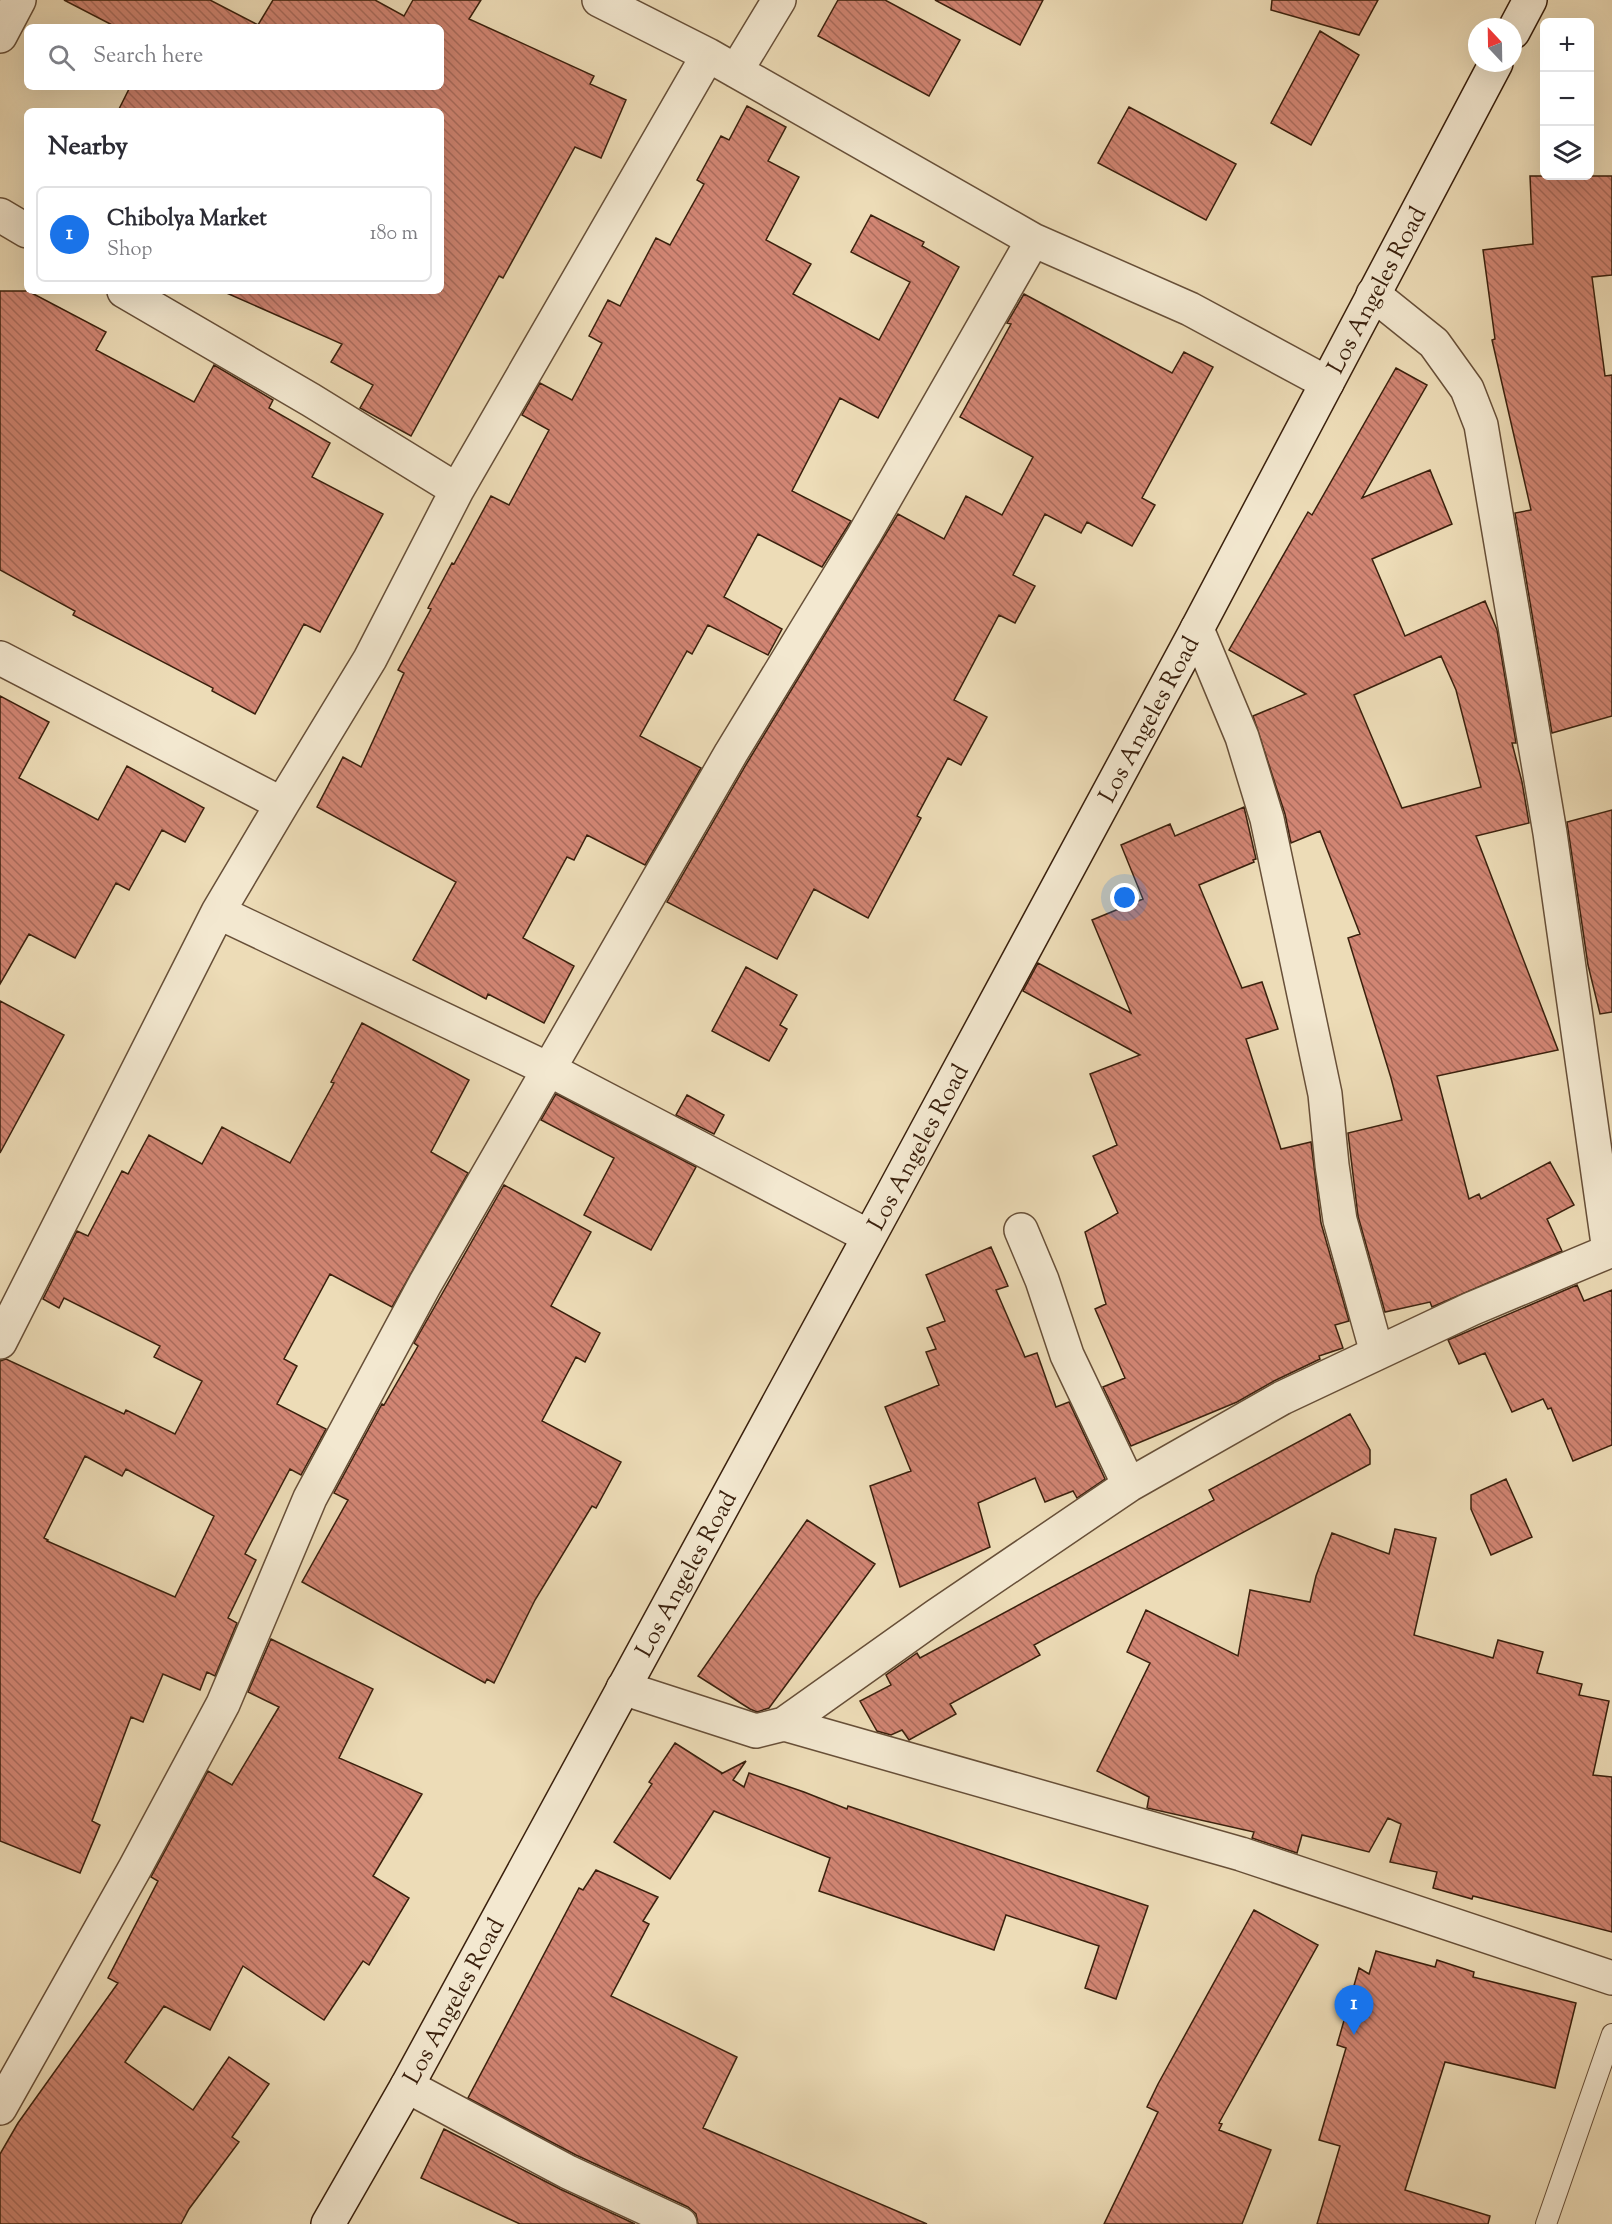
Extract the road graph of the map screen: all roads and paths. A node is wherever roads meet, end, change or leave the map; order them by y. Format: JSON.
{"nodes":[{"id":1,"x":19,"y":0,"type":"edge"},
{"id":2,"x":599,"y":0,"type":"edge"},
{"id":3,"x":778,"y":0,"type":"edge"},
{"id":4,"x":1530,"y":0,"type":"edge"},
{"id":5,"x":1520,"y":18,"type":"edge"},
{"id":6,"x":0,"y":36,"type":"edge"},
{"id":7,"x":708,"y":56,"type":"junction"},
{"id":8,"x":736,"y":71,"type":"junction"},
{"id":9,"x":1491,"y":72,"type":"edge"},
{"id":10,"x":0,"y":215,"type":"edge"},
{"id":11,"x":24,"y":229,"type":"edge"},
{"id":12,"x":1032,"y":240,"type":"junction"},
{"id":13,"x":129,"y":294,"type":"edge"},
{"id":14,"x":1373,"y":294,"type":"junction"},
{"id":15,"x":1327,"y":383,"type":"junction"},
{"id":16,"x":457,"y":490,"type":"junction"},
{"id":17,"x":1197,"y":629,"type":"junction"},
{"id":18,"x":0,"y":658,"type":"edge"},
{"id":19,"x":282,"y":804,"type":"junction"},
{"id":20,"x":218,"y":912,"type":"junction"},
{"id":21,"x":548,"y":1069,"type":"junction"},
{"id":22,"x":1021,"y":1230,"type":"dead end"},
{"id":23,"x":868,"y":1236,"type":"junction"},
{"id":24,"x":1610,"y":1250,"type":"edge"},
{"id":25,"x":0,"y":1342,"type":"edge"},
{"id":26,"x":1377,"y":1353,"type":"junction"},
{"id":27,"x":1129,"y":1485,"type":"junction"},
{"id":28,"x":623,"y":1688,"type":"junction"},
{"id":29,"x":784,"y":1724,"type":"junction"},
{"id":30,"x":1612,"y":1977,"type":"edge"},
{"id":31,"x":1612,"y":2034,"type":"edge"},
{"id":32,"x":407,"y":2086,"type":"junction"},
{"id":33,"x":0,"y":2108,"type":"edge"},
{"id":34,"x":328,"y":2224,"type":"edge"},
{"id":35,"x":680,"y":2224,"type":"edge"},
{"id":36,"x":1546,"y":2224,"type":"edge"}],
"edges":[{"from":1,"to":6,"type":"street"},
{"from":2,"to":7,"type":"street"},
{"from":3,"to":8,"type":"street"},
{"from":4,"to":5,"type":"street"},
{"from":7,"to":8,"type":"street"},
{"from":7,"to":16,"type":"street"},
{"from":8,"to":12,"type":"street"},
{"from":9,"to":14,"type":"street","name":"Los Angeles Road"},
{"from":10,"to":11,"type":"street"},
{"from":12,"to":15,"type":"street"},
{"from":12,"to":21,"type":"street"},
{"from":13,"to":16,"type":"street"},
{"from":14,"to":15,"type":"street","name":"Los Angeles Road"},
{"from":14,"to":24,"type":"street"},
{"from":15,"to":17,"type":"street","name":"Los Angeles Road"},
{"from":16,"to":19,"type":"street"},
{"from":17,"to":23,"type":"street","name":"Los Angeles Road"},
{"from":17,"to":26,"type":"street"},
{"from":18,"to":19,"type":"street"},
{"from":19,"to":20,"type":"street"},
{"from":20,"to":21,"type":"street"},
{"from":20,"to":25,"type":"street"},
{"from":21,"to":23,"type":"street"},
{"from":21,"to":33,"type":"street"},
{"from":22,"to":27,"type":"street"},
{"from":23,"to":28,"type":"street","name":"Los Angeles Road"},
{"from":24,"to":26,"type":"street"},
{"from":26,"to":27,"type":"street"},
{"from":27,"to":29,"type":"street"},
{"from":28,"to":29,"type":"street"},
{"from":28,"to":32,"type":"street","name":"Los Angeles Road"},
{"from":29,"to":30,"type":"street"},
{"from":31,"to":36,"type":"lane"},
{"from":32,"to":34,"type":"street","name":"Los Angeles Road"},
{"from":32,"to":35,"type":"street"}]}
